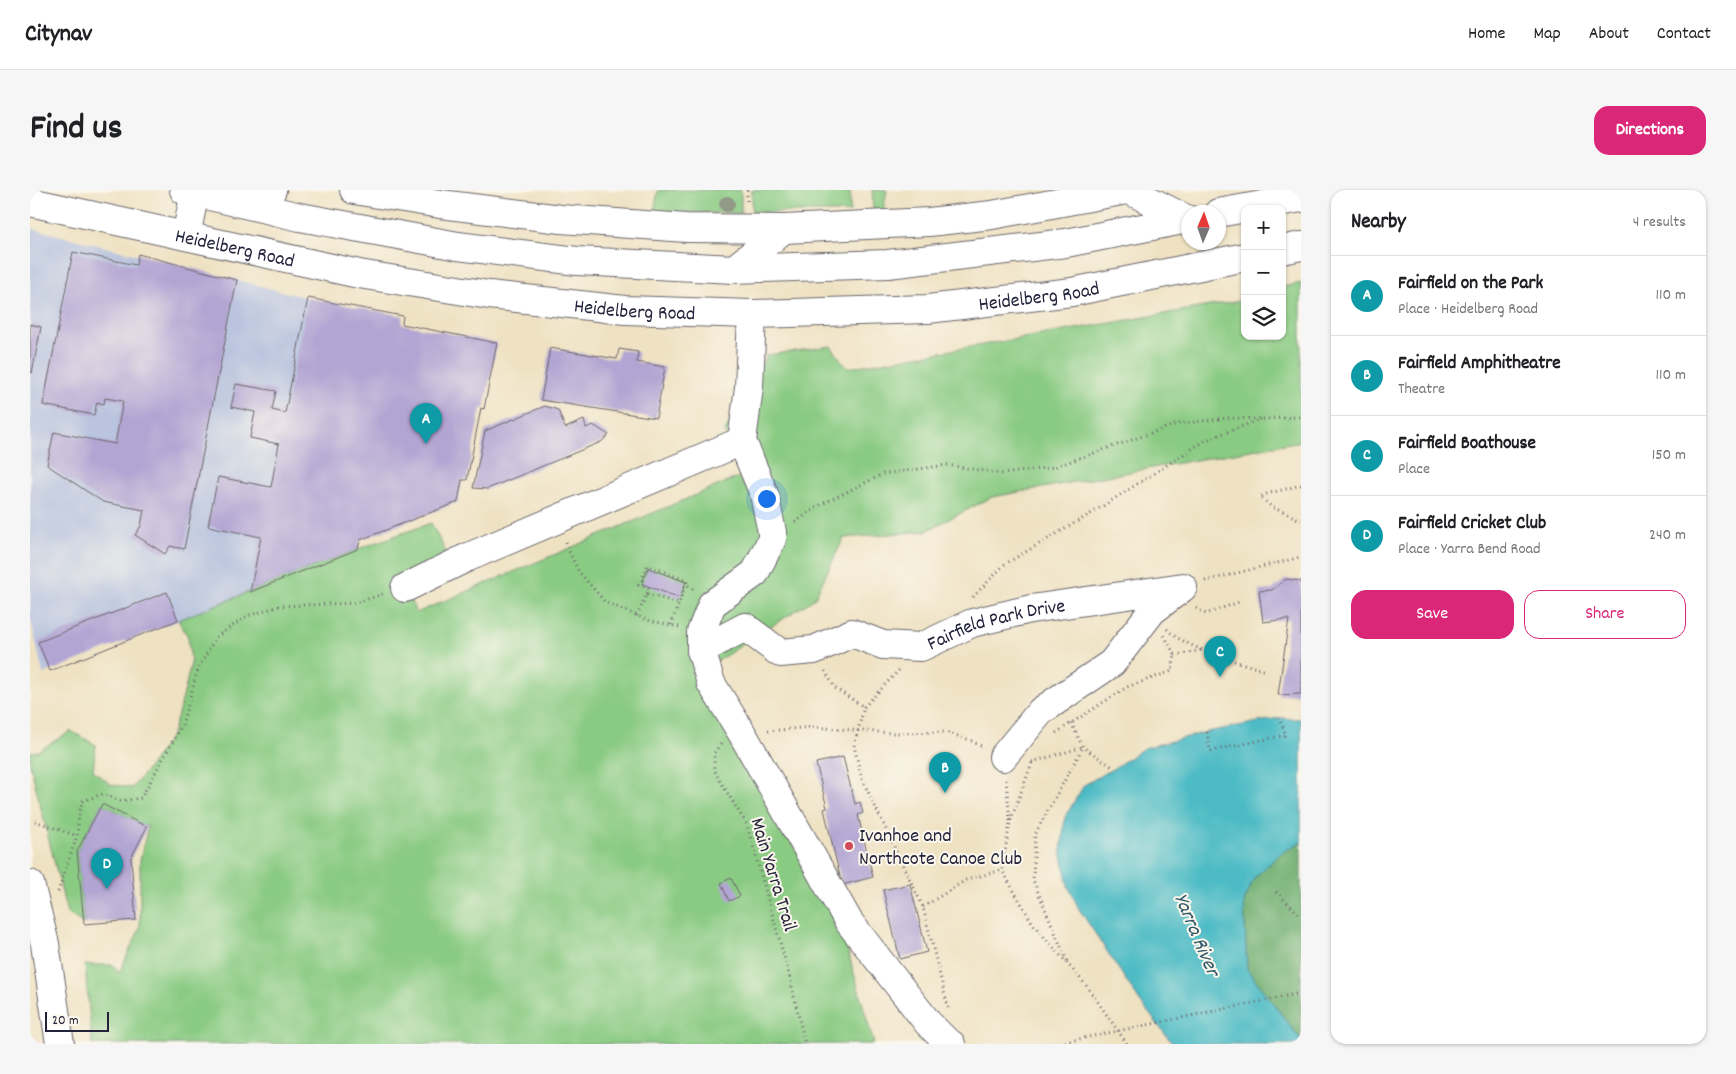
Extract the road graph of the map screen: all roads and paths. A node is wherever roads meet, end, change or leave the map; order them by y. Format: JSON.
{"nodes":[{"id":1,"x":272,"y":190,"type":"edge"},
{"id":2,"x":354,"y":190,"type":"edge"},
{"id":3,"x":1128,"y":190,"type":"edge"},
{"id":4,"x":191,"y":191,"type":"edge"},
{"id":5,"x":1301,"y":198,"type":"edge"},
{"id":6,"x":234,"y":200,"type":"junction"},
{"id":7,"x":30,"y":202,"type":"edge"},
{"id":8,"x":1226,"y":212,"type":"edge"},
{"id":9,"x":1181,"y":216,"type":"edge"},
{"id":10,"x":1181,"y":220,"type":"edge"},
{"id":11,"x":784,"y":229,"type":"junction"},
{"id":12,"x":186,"y":236,"type":"junction"},
{"id":13,"x":1301,"y":246,"type":"edge"},
{"id":14,"x":1286,"y":249,"type":"edge"},
{"id":15,"x":1241,"y":258,"type":"edge"},
{"id":16,"x":734,"y":269,"type":"junction"},
{"id":17,"x":752,"y":314,"type":"junction"},
{"id":18,"x":1301,"y":417,"type":"edge"},
{"id":19,"x":1261,"y":420,"type":"junction"},
{"id":20,"x":742,"y":441,"type":"junction"},
{"id":21,"x":1301,"y":485,"type":"edge"},
{"id":22,"x":1301,"y":520,"type":"edge"},
{"id":23,"x":565,"y":538,"type":"dead end"},
{"id":24,"x":772,"y":539,"type":"junction"},
{"id":25,"x":1301,"y":557,"type":"edge"},
{"id":26,"x":1183,"y":587,"type":"junction"},
{"id":27,"x":405,"y":588,"type":"joint"},
{"id":28,"x":730,"y":592,"type":"junction"},
{"id":29,"x":647,"y":594,"type":"junction"},
{"id":30,"x":1242,"y":601,"type":"dead end"},
{"id":31,"x":969,"y":602,"type":"dead end"},
{"id":32,"x":679,"y":603,"type":"junction"},
{"id":33,"x":1152,"y":610,"type":"junction"},
{"id":34,"x":637,"y":616,"type":"junction"},
{"id":35,"x":671,"y":625,"type":"junction"},
{"id":36,"x":745,"y":627,"type":"junction"},
{"id":37,"x":701,"y":641,"type":"junction"},
{"id":38,"x":921,"y":647,"type":"junction"},
{"id":39,"x":814,"y":650,"type":"junction"},
{"id":40,"x":1203,"y":650,"type":"junction"},
{"id":41,"x":1175,"y":655,"type":"junction"},
{"id":42,"x":1266,"y":671,"type":"dead end"},
{"id":43,"x":1126,"y":687,"type":"dead end"},
{"id":44,"x":864,"y":707,"type":"junction"},
{"id":45,"x":1279,"y":718,"type":"dead end"},
{"id":46,"x":1071,"y":724,"type":"dead end"},
{"id":47,"x":858,"y":730,"type":"junction"},
{"id":48,"x":1207,"y":732,"type":"dead end"},
{"id":49,"x":754,"y":733,"type":"junction"},
{"id":50,"x":1083,"y":747,"type":"junction"},
{"id":51,"x":1003,"y":757,"type":"junction"},
{"id":52,"x":1114,"y":768,"type":"dead end"},
{"id":53,"x":35,"y":821,"type":"dead end"},
{"id":54,"x":1010,"y":822,"type":"junction"},
{"id":55,"x":78,"y":836,"type":"junction"},
{"id":56,"x":1002,"y":870,"type":"junction"},
{"id":57,"x":30,"y":884,"type":"edge"},
{"id":58,"x":1276,"y":892,"type":"dead end"},
{"id":59,"x":56,"y":899,"type":"dead end"},
{"id":60,"x":923,"y":907,"type":"junction"},
{"id":61,"x":1301,"y":916,"type":"edge"},
{"id":62,"x":1068,"y":964,"type":"junction"},
{"id":63,"x":1301,"y":994,"type":"edge"},
{"id":64,"x":951,"y":1016,"type":"dead end"},
{"id":65,"x":60,"y":1044,"type":"edge"},
{"id":66,"x":804,"y":1044,"type":"edge"},
{"id":67,"x":951,"y":1044,"type":"edge"},
{"id":68,"x":1055,"y":1044,"type":"edge"},
{"id":69,"x":1127,"y":1044,"type":"edge"}],
"edges":[{"from":1,"to":6,"type":"main road"},
{"from":2,"to":11,"type":"main road"},
{"from":3,"to":9,"type":"main road"},
{"from":3,"to":11,"type":"main road"},
{"from":4,"to":6,"type":"main road"},
{"from":4,"to":12,"type":"main road"},
{"from":5,"to":8,"type":"main road"},
{"from":6,"to":16,"type":"main road"},
{"from":7,"to":12,"type":"main road","name":"Heidelberg Road"},
{"from":10,"to":16,"type":"main road"},
{"from":11,"to":16,"type":"main road"},
{"from":12,"to":17,"type":"main road","name":"Heidelberg Road"},
{"from":13,"to":14,"type":"main road"},
{"from":15,"to":17,"type":"main road","name":"Heidelberg Road"},
{"from":17,"to":20,"type":"main road"},
{"from":18,"to":19,"type":"path"},
{"from":19,"to":24,"type":"path"},
{"from":19,"to":31,"type":"path"},
{"from":20,"to":24,"type":"main road"},
{"from":20,"to":27,"type":"main road"},
{"from":21,"to":22,"type":"path"},
{"from":23,"to":34,"type":"path"},
{"from":24,"to":28,"type":"main road"},
{"from":25,"to":26,"type":"path"},
{"from":26,"to":30,"type":"path"},
{"from":26,"to":33,"type":"main road"},
{"from":26,"to":38,"type":"main road","name":"Fairfield Park Drive"},
{"from":27,"to":55,"type":"path"},
{"from":28,"to":36,"type":"main road"},
{"from":28,"to":37,"type":"main road"},
{"from":29,"to":32,"type":"path"},
{"from":29,"to":32,"type":"path"},
{"from":29,"to":34,"type":"path"},
{"from":32,"to":35,"type":"path"},
{"from":33,"to":40,"type":"path"},
{"from":33,"to":41,"type":"path"},
{"from":33,"to":51,"type":"main road"},
{"from":34,"to":35,"type":"path"},
{"from":35,"to":37,"type":"path"},
{"from":36,"to":37,"type":"main road"},
{"from":36,"to":39,"type":"main road","name":"Fairfield Park Drive"},
{"from":37,"to":49,"type":"main road"},
{"from":38,"to":39,"type":"main road","name":"Fairfield Park Drive"},
{"from":38,"to":44,"type":"path"},
{"from":39,"to":44,"type":"path"},
{"from":40,"to":41,"type":"path"},
{"from":40,"to":42,"type":"path"},
{"from":41,"to":43,"type":"path"},
{"from":44,"to":47,"type":"path"},
{"from":45,"to":48,"type":"path"},
{"from":46,"to":50,"type":"path"},
{"from":47,"to":49,"type":"path"},
{"from":47,"to":51,"type":"path"},
{"from":47,"to":60,"type":"path"},
{"from":49,"to":66,"type":"path","name":"Main Yarra Trail"},
{"from":49,"to":67,"type":"main road"},
{"from":50,"to":52,"type":"path"},
{"from":50,"to":54,"type":"path"},
{"from":50,"to":62,"type":"path"},
{"from":51,"to":54,"type":"path"},
{"from":53,"to":55,"type":"path"},
{"from":54,"to":56,"type":"path"},
{"from":55,"to":59,"type":"path"},
{"from":56,"to":60,"type":"path"},
{"from":56,"to":62,"type":"path"},
{"from":57,"to":65,"type":"main road"},
{"from":58,"to":61,"type":"path"},
{"from":60,"to":64,"type":"path"},
{"from":62,"to":69,"type":"path"},
{"from":63,"to":68,"type":"path","bridge":true}]}
